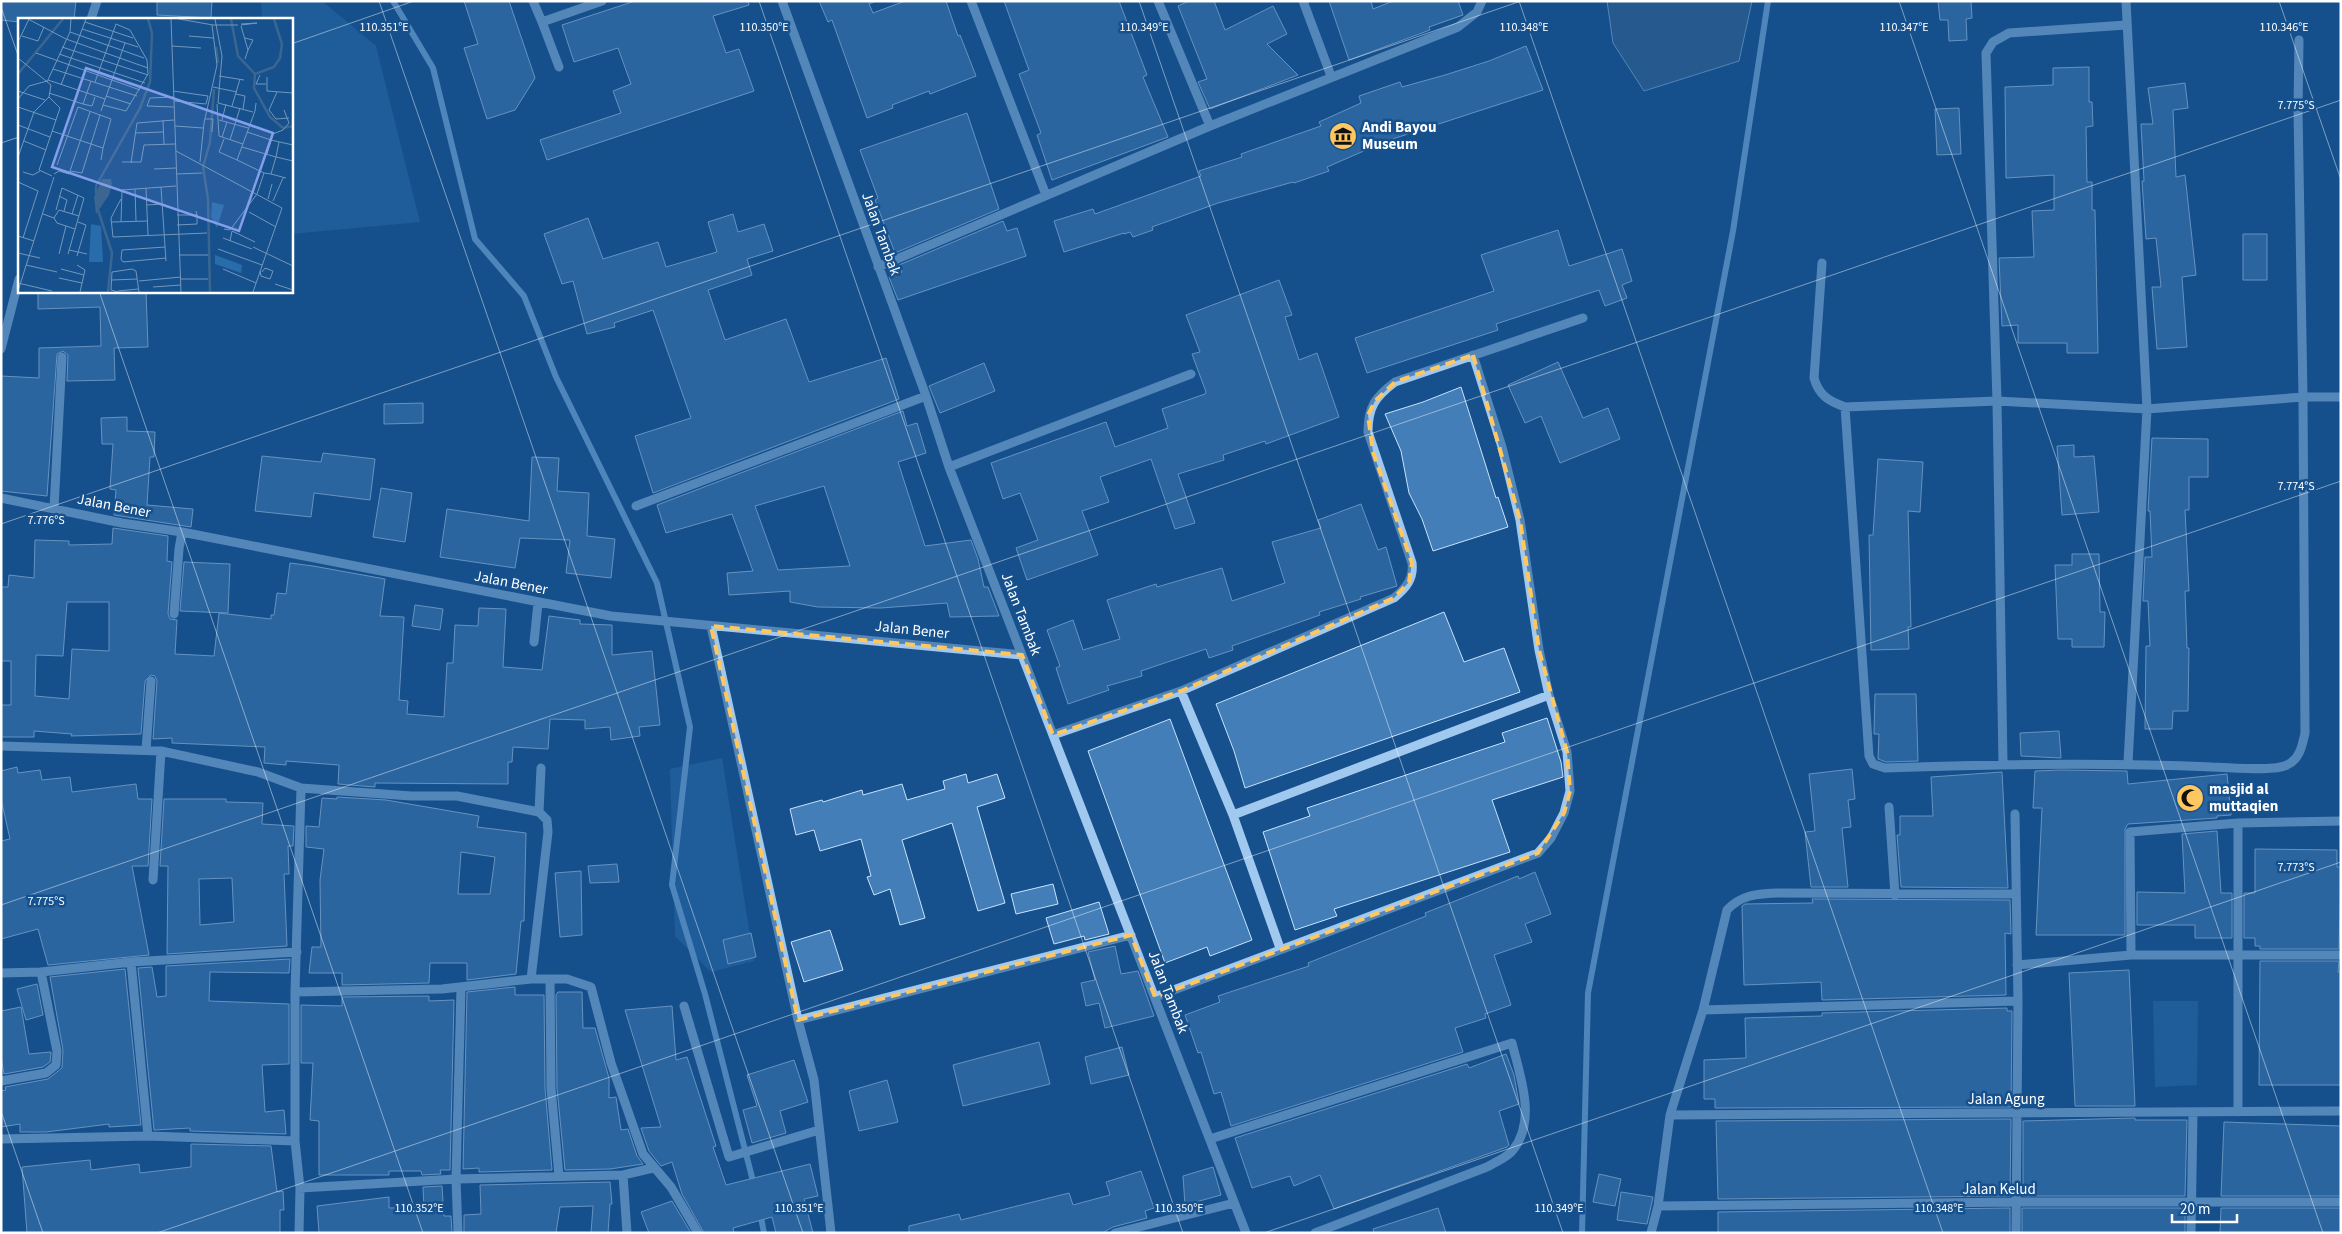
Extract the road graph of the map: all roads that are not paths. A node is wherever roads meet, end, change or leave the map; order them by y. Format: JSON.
{"nodes":[{"id":1,"x":97,"y":1,"type":"edge"},
{"id":2,"x":533,"y":1,"type":"edge"},
{"id":3,"x":602,"y":1,"type":"edge"},
{"id":4,"x":782,"y":1,"type":"edge"},
{"id":5,"x":1158,"y":1,"type":"edge"},
{"id":6,"x":1302,"y":1,"type":"edge"},
{"id":7,"x":1482,"y":1,"type":"edge"},
{"id":8,"x":2126,"y":1,"type":"edge"},
{"id":9,"x":972,"y":2,"type":"edge"},
{"id":10,"x":92,"y":18,"type":"edge"},
{"id":11,"x":542,"y":22,"type":"junction"},
{"id":12,"x":2126,"y":25,"type":"junction"},
{"id":13,"x":2300,"y":40,"type":"dead end"},
{"id":14,"x":559,"y":67,"type":"dead end"},
{"id":15,"x":1331,"y":76,"type":"junction"},
{"id":16,"x":1210,"y":126,"type":"junction"},
{"id":17,"x":1046,"y":195,"type":"junction"},
{"id":18,"x":1822,"y":263,"type":"dead end"},
{"id":19,"x":878,"y":267,"type":"junction"},
{"id":20,"x":18,"y":282,"type":"edge"},
{"id":21,"x":1583,"y":318,"type":"dead end"},
{"id":22,"x":1,"y":349,"type":"edge"},
{"id":23,"x":1473,"y":354,"type":"junction"},
{"id":24,"x":62,"y":357,"type":"dead end"},
{"id":25,"x":1191,"y":374,"type":"dead end"},
{"id":26,"x":926,"y":396,"type":"junction"},
{"id":27,"x":2341,"y":397,"type":"edge"},
{"id":28,"x":2303,"y":398,"type":"junction"},
{"id":29,"x":1997,"y":401,"type":"junction"},
{"id":30,"x":1845,"y":407,"type":"junction"},
{"id":31,"x":2147,"y":409,"type":"junction"},
{"id":32,"x":949,"y":467,"type":"junction"},
{"id":33,"x":1,"y":498,"type":"edge"},
{"id":34,"x":636,"y":506,"type":"dead end"},
{"id":35,"x":54,"y":508,"type":"junction"},
{"id":36,"x":182,"y":532,"type":"junction"},
{"id":37,"x":538,"y":602,"type":"junction"},
{"id":38,"x":174,"y":614,"type":"dead end"},
{"id":39,"x":711,"y":626,"type":"junction"},
{"id":40,"x":534,"y":642,"type":"dead end"},
{"id":41,"x":1022,"y":655,"type":"junction"},
{"id":42,"x":151,"y":681,"type":"dead end"},
{"id":43,"x":1181,"y":691,"type":"junction"},
{"id":44,"x":1549,"y":694,"type":"junction"},
{"id":45,"x":1053,"y":735,"type":"junction"},
{"id":46,"x":1,"y":746,"type":"edge"},
{"id":47,"x":146,"y":750,"type":"junction"},
{"id":48,"x":161,"y":751,"type":"junction"},
{"id":49,"x":2003,"y":763,"type":"junction"},
{"id":50,"x":2128,"y":763,"type":"junction"},
{"id":51,"x":541,"y":768,"type":"dead end"},
{"id":52,"x":301,"y":788,"type":"junction"},
{"id":53,"x":1889,"y":808,"type":"dead end"},
{"id":54,"x":539,"y":812,"type":"junction"},
{"id":55,"x":2015,"y":814,"type":"dead end"},
{"id":56,"x":1233,"y":815,"type":"junction"},
{"id":57,"x":2341,"y":821,"type":"edge"},
{"id":58,"x":2238,"y":823,"type":"junction"},
{"id":59,"x":153,"y":880,"type":"dead end"},
{"id":60,"x":2015,"y":894,"type":"junction"},
{"id":61,"x":1895,"y":895,"type":"junction"},
{"id":62,"x":1131,"y":935,"type":"junction"},
{"id":63,"x":1280,"y":948,"type":"junction"},
{"id":64,"x":297,"y":952,"type":"junction"},
{"id":65,"x":2131,"y":955,"type":"junction"},
{"id":66,"x":2237,"y":955,"type":"junction"},
{"id":67,"x":2341,"y":956,"type":"edge"},
{"id":68,"x":131,"y":962,"type":"junction"},
{"id":69,"x":2017,"y":965,"type":"junction"},
{"id":70,"x":41,"y":972,"type":"junction"},
{"id":71,"x":1,"y":973,"type":"edge"},
{"id":72,"x":531,"y":979,"type":"junction"},
{"id":73,"x":550,"y":979,"type":"junction"},
{"id":74,"x":461,"y":988,"type":"junction"},
{"id":75,"x":295,"y":992,"type":"junction"},
{"id":76,"x":1155,"y":997,"type":"junction"},
{"id":77,"x":2018,"y":1000,"type":"junction"},
{"id":78,"x":684,"y":1006,"type":"dead end"},
{"id":79,"x":1703,"y":1010,"type":"junction"},
{"id":80,"x":798,"y":1020,"type":"junction"},
{"id":81,"x":1,"y":1081,"type":"edge"},
{"id":82,"x":2341,"y":1111,"type":"edge"},
{"id":83,"x":2194,"y":1112,"type":"junction"},
{"id":84,"x":2238,"y":1112,"type":"junction"},
{"id":85,"x":2017,"y":1113,"type":"junction"},
{"id":86,"x":1670,"y":1115,"type":"junction"},
{"id":87,"x":819,"y":1130,"type":"junction"},
{"id":88,"x":148,"y":1136,"type":"junction"},
{"id":89,"x":1,"y":1139,"type":"edge"},
{"id":90,"x":1210,"y":1139,"type":"junction"},
{"id":91,"x":295,"y":1141,"type":"junction"},
{"id":92,"x":653,"y":1168,"type":"junction"},
{"id":93,"x":623,"y":1175,"type":"junction"},
{"id":94,"x":559,"y":1176,"type":"junction"},
{"id":95,"x":456,"y":1179,"type":"junction"},
{"id":96,"x":300,"y":1188,"type":"junction"},
{"id":97,"x":2016,"y":1202,"type":"junction"},
{"id":98,"x":2341,"y":1202,"type":"edge"},
{"id":99,"x":1234,"y":1203,"type":"junction"},
{"id":100,"x":2191,"y":1203,"type":"junction"},
{"id":101,"x":1658,"y":1206,"type":"junction"},
{"id":102,"x":299,"y":1233,"type":"edge"},
{"id":103,"x":458,"y":1233,"type":"edge"},
{"id":104,"x":627,"y":1233,"type":"edge"},
{"id":105,"x":698,"y":1233,"type":"edge"},
{"id":106,"x":831,"y":1233,"type":"edge"},
{"id":107,"x":1115,"y":1233,"type":"edge"},
{"id":108,"x":1246,"y":1233,"type":"edge"},
{"id":109,"x":1315,"y":1233,"type":"edge"},
{"id":110,"x":1651,"y":1233,"type":"edge"},
{"id":111,"x":2016,"y":1233,"type":"edge"},
{"id":112,"x":2191,"y":1233,"type":"edge"}],
"edges":[{"from":1,"to":10,"type":"street"},
{"from":2,"to":11,"type":"street"},
{"from":3,"to":11,"type":"street"},
{"from":4,"to":19,"type":"street","name":"Jalan Tambak"},
{"from":5,"to":16,"type":"street"},
{"from":6,"to":15,"type":"street"},
{"from":7,"to":15,"type":"street"},
{"from":8,"to":12,"type":"street"},
{"from":9,"to":17,"type":"street"},
{"from":11,"to":14,"type":"street"},
{"from":12,"to":29,"type":"street"},
{"from":12,"to":31,"type":"street"},
{"from":13,"to":28,"type":"street"},
{"from":15,"to":16,"type":"street"},
{"from":16,"to":17,"type":"street"},
{"from":17,"to":19,"type":"street"},
{"from":18,"to":30,"type":"street"},
{"from":19,"to":26,"type":"street","name":"Jalan Tambak"},
{"from":20,"to":22,"type":"street"},
{"from":21,"to":23,"type":"street"},
{"from":23,"to":43,"type":"street"},
{"from":23,"to":44,"type":"street"},
{"from":24,"to":35,"type":"street"},
{"from":25,"to":32,"type":"street"},
{"from":26,"to":32,"type":"street","name":"Jalan Tambak"},
{"from":26,"to":34,"type":"street"},
{"from":27,"to":28,"type":"street"},
{"from":28,"to":31,"type":"street"},
{"from":28,"to":50,"type":"street"},
{"from":29,"to":30,"type":"street"},
{"from":29,"to":31,"type":"street"},
{"from":29,"to":49,"type":"street"},
{"from":30,"to":49,"type":"street"},
{"from":31,"to":50,"type":"street"},
{"from":32,"to":41,"type":"street","name":"Jalan Tambak"},
{"from":33,"to":35,"type":"street","name":"Jalan Bener"},
{"from":35,"to":36,"type":"street","name":"Jalan Bener"},
{"from":36,"to":37,"type":"street","name":"Jalan Bener"},
{"from":36,"to":38,"type":"street"},
{"from":37,"to":39,"type":"street","name":"Jalan Bener"},
{"from":37,"to":40,"type":"street"},
{"from":39,"to":41,"type":"street","name":"Jalan Bener"},
{"from":39,"to":80,"type":"street"},
{"from":41,"to":45,"type":"street","name":"Jalan Tambak"},
{"from":42,"to":47,"type":"street"},
{"from":43,"to":45,"type":"street"},
{"from":43,"to":56,"type":"street"},
{"from":44,"to":56,"type":"street"},
{"from":44,"to":63,"type":"street"},
{"from":45,"to":62,"type":"street","name":"Jalan Tambak"},
{"from":46,"to":47,"type":"street"},
{"from":47,"to":48,"type":"street"},
{"from":48,"to":52,"type":"street"},
{"from":48,"to":59,"type":"street"},
{"from":49,"to":50,"type":"street"},
{"from":51,"to":54,"type":"street"},
{"from":52,"to":54,"type":"street"},
{"from":52,"to":64,"type":"street"},
{"from":53,"to":61,"type":"street"},
{"from":54,"to":72,"type":"street"},
{"from":55,"to":60,"type":"street"},
{"from":56,"to":63,"type":"street"},
{"from":57,"to":58,"type":"street"},
{"from":58,"to":65,"type":"street"},
{"from":58,"to":66,"type":"street"},
{"from":60,"to":61,"type":"street"},
{"from":60,"to":69,"type":"street"},
{"from":61,"to":79,"type":"street"},
{"from":62,"to":76,"type":"street","name":"Jalan Tambak"},
{"from":62,"to":80,"type":"street"},
{"from":63,"to":76,"type":"street"},
{"from":64,"to":68,"type":"street"},
{"from":64,"to":75,"type":"street"},
{"from":65,"to":66,"type":"street"},
{"from":65,"to":69,"type":"street"},
{"from":66,"to":67,"type":"street"},
{"from":66,"to":84,"type":"street"},
{"from":68,"to":70,"type":"street"},
{"from":68,"to":88,"type":"street"},
{"from":69,"to":77,"type":"street"},
{"from":70,"to":71,"type":"street"},
{"from":70,"to":81,"type":"street"},
{"from":72,"to":73,"type":"street"},
{"from":72,"to":74,"type":"street"},
{"from":73,"to":92,"type":"street"},
{"from":73,"to":94,"type":"street"},
{"from":74,"to":75,"type":"street"},
{"from":74,"to":95,"type":"street"},
{"from":75,"to":91,"type":"street"},
{"from":76,"to":90,"type":"street","name":"Jalan Tambak"},
{"from":77,"to":79,"type":"street"},
{"from":77,"to":85,"type":"street"},
{"from":78,"to":87,"type":"street"},
{"from":79,"to":86,"type":"street"},
{"from":80,"to":87,"type":"street"},
{"from":82,"to":84,"type":"street","name":"Jalan Agung"},
{"from":83,"to":84,"type":"street","name":"Jalan Agung"},
{"from":83,"to":85,"type":"street","name":"Jalan Agung"},
{"from":83,"to":100,"type":"street"},
{"from":85,"to":86,"type":"street","name":"Jalan Agung"},
{"from":85,"to":97,"type":"street"},
{"from":86,"to":101,"type":"street"},
{"from":87,"to":106,"type":"street"},
{"from":88,"to":89,"type":"street"},
{"from":88,"to":91,"type":"street"},
{"from":90,"to":99,"type":"street","name":"Jalan Tambak"},
{"from":90,"to":109,"type":"street"},
{"from":91,"to":96,"type":"street"},
{"from":92,"to":93,"type":"street"},
{"from":92,"to":105,"type":"street"},
{"from":93,"to":94,"type":"street"},
{"from":93,"to":104,"type":"street"},
{"from":94,"to":95,"type":"street"},
{"from":95,"to":96,"type":"street"},
{"from":95,"to":103,"type":"street"},
{"from":96,"to":102,"type":"street"},
{"from":97,"to":100,"type":"street","name":"Jalan Kelud"},
{"from":97,"to":101,"type":"street","name":"Jalan Kelud"},
{"from":97,"to":111,"type":"street"},
{"from":98,"to":100,"type":"street","name":"Jalan Kelud"},
{"from":99,"to":107,"type":"street"},
{"from":99,"to":108,"type":"street","name":"Jalan Tambak"},
{"from":100,"to":112,"type":"street"},
{"from":101,"to":110,"type":"street"}]}
